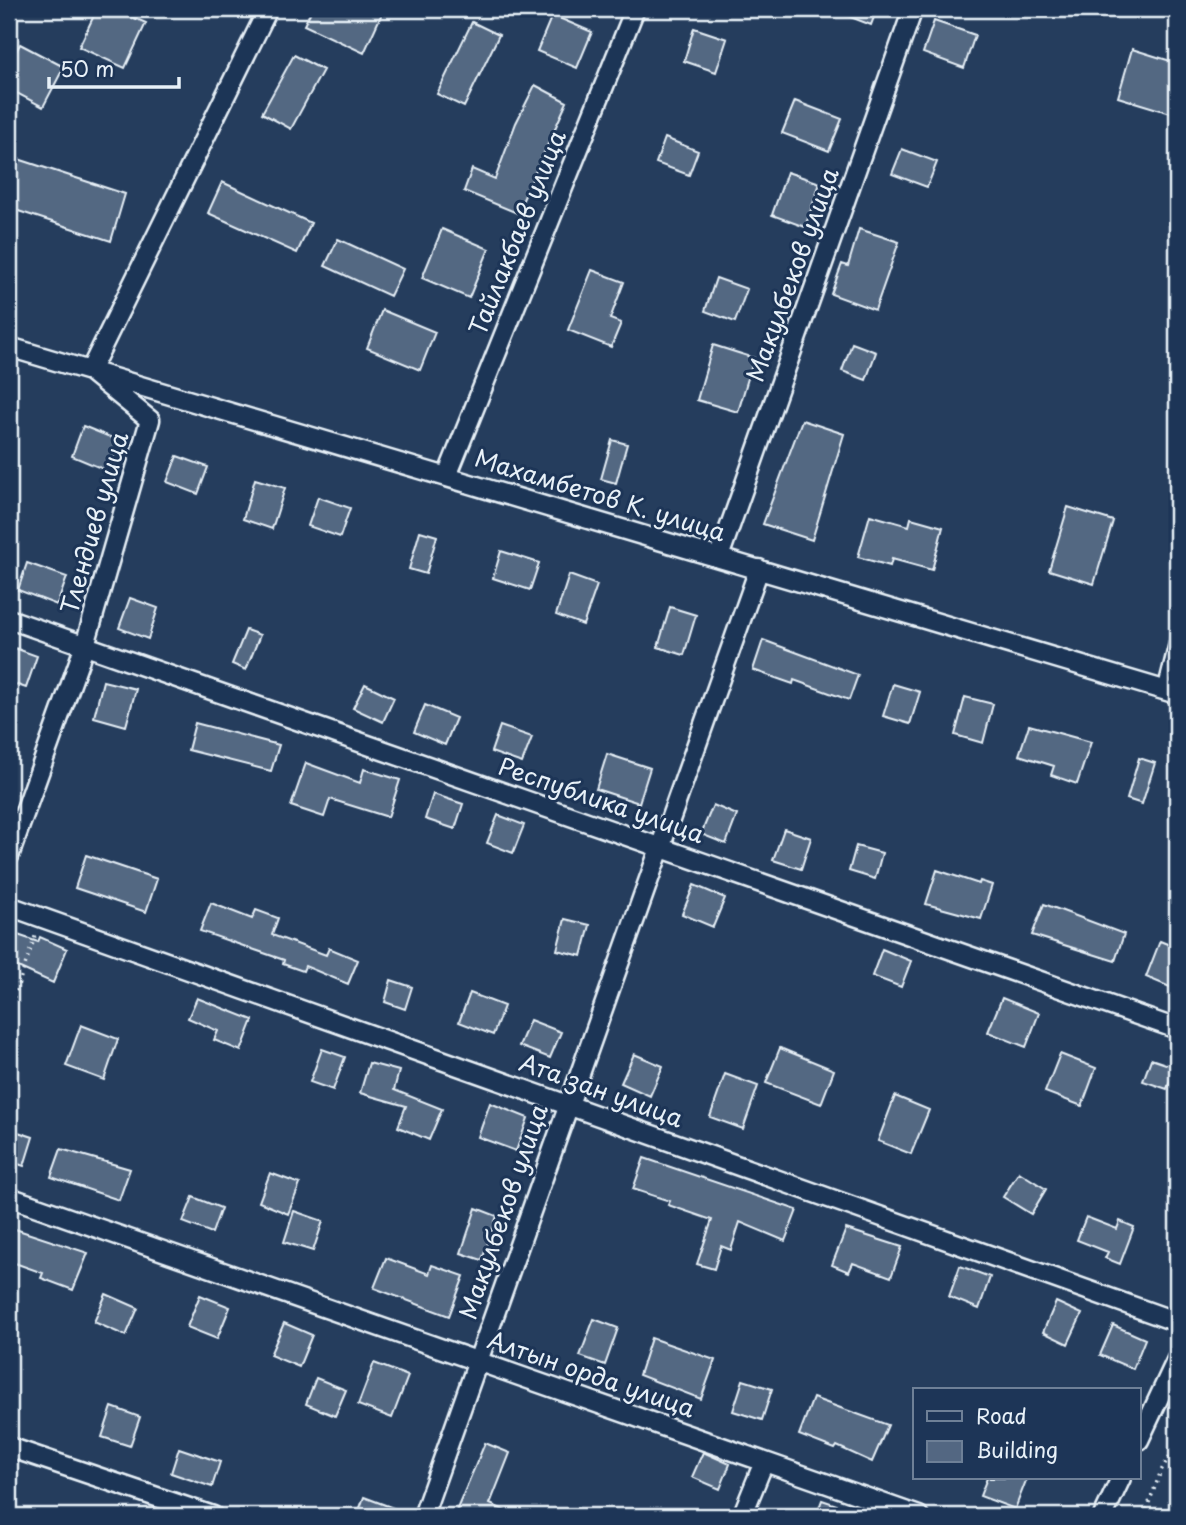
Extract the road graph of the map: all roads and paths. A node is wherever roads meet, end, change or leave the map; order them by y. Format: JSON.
{"nodes":[{"id":1,"x":268,"y":9,"type":"edge"},
{"id":2,"x":635,"y":9,"type":"edge"},
{"id":3,"x":913,"y":9,"type":"edge"},
{"id":4,"x":9,"y":346,"type":"edge"},
{"id":5,"x":90,"y":371,"type":"junction"},
{"id":6,"x":447,"y":476,"type":"junction"},
{"id":7,"x":719,"y":557,"type":"junction"},
{"id":8,"x":759,"y":569,"type":"junction"},
{"id":9,"x":9,"y":619,"type":"edge"},
{"id":10,"x":1177,"y":633,"type":"edge"},
{"id":11,"x":85,"y":645,"type":"junction"},
{"id":12,"x":1170,"y":691,"type":"edge"},
{"id":13,"x":660,"y":847,"type":"junction"},
{"id":14,"x":9,"y":856,"type":"edge"},
{"id":15,"x":9,"y":906,"type":"edge"},
{"id":16,"x":42,"y":918,"type":"junction"},
{"id":17,"x":9,"y":1011,"type":"edge"},
{"id":18,"x":1177,"y":1029,"type":"edge"},
{"id":19,"x":568,"y":1105,"type":"junction"},
{"id":20,"x":9,"y":1197,"type":"edge"},
{"id":21,"x":1177,"y":1322,"type":"edge"},
{"id":22,"x":1177,"y":1359,"type":"edge"},
{"id":23,"x":477,"y":1361,"type":"junction"},
{"id":24,"x":1140,"y":1438,"type":"edge"},
{"id":25,"x":1177,"y":1443,"type":"edge"},
{"id":26,"x":9,"y":1447,"type":"edge"},
{"id":27,"x":764,"y":1462,"type":"junction"},
{"id":28,"x":1120,"y":1480,"type":"edge"},
{"id":29,"x":213,"y":1516,"type":"edge"},
{"id":30,"x":423,"y":1516,"type":"edge"},
{"id":31,"x":742,"y":1516,"type":"edge"},
{"id":32,"x":919,"y":1516,"type":"edge"},
{"id":33,"x":1102,"y":1516,"type":"edge"},
{"id":34,"x":1144,"y":1516,"type":"edge"}],
"edges":[{"from":1,"to":5,"type":"street"},
{"from":2,"to":6,"type":"street","name":"Тайлакбаев улица"},
{"from":3,"to":7,"type":"street","name":"Макулбеков улица"},
{"from":4,"to":5,"type":"street","name":"Махамбетов К. улица"},
{"from":5,"to":6,"type":"street","name":"Махамбетов К. улица"},
{"from":5,"to":11,"type":"street","name":"Тлендиев улица"},
{"from":6,"to":7,"type":"street","name":"Махамбетов К. улица"},
{"from":7,"to":8,"type":"street","name":"Махамбетов К. улица"},
{"from":8,"to":12,"type":"street","name":"Махамбетов К. улица"},
{"from":8,"to":13,"type":"street","name":"Макулбеков улица"},
{"from":9,"to":11,"type":"street","name":"Республика улица"},
{"from":10,"to":12,"type":"lane"},
{"from":11,"to":13,"type":"street","name":"Республика улица"},
{"from":11,"to":14,"type":"street","name":"Тлендиев улица"},
{"from":13,"to":18,"type":"street","name":"Республика улица"},
{"from":13,"to":19,"type":"street","name":"Макулбеков улица"},
{"from":15,"to":16,"type":"street","name":"Ата зан улица"},
{"from":16,"to":17,"type":"path"},
{"from":16,"to":19,"type":"street","name":"Ата зан улица"},
{"from":19,"to":21,"type":"street","name":"Ата зан улица"},
{"from":19,"to":23,"type":"street","name":"Макулбеков улица"},
{"from":20,"to":23,"type":"street","name":"Алтын орда улица"},
{"from":22,"to":24,"type":"street"},
{"from":23,"to":27,"type":"street","name":"Алтын орда улица"},
{"from":23,"to":30,"type":"street","name":"Макулбеков улица"},
{"from":25,"to":34,"type":"path"},
{"from":26,"to":29,"type":"street"},
{"from":27,"to":31,"type":"street"},
{"from":27,"to":32,"type":"street","name":"Алтын орда улица"},
{"from":28,"to":33,"type":"street"}]}
